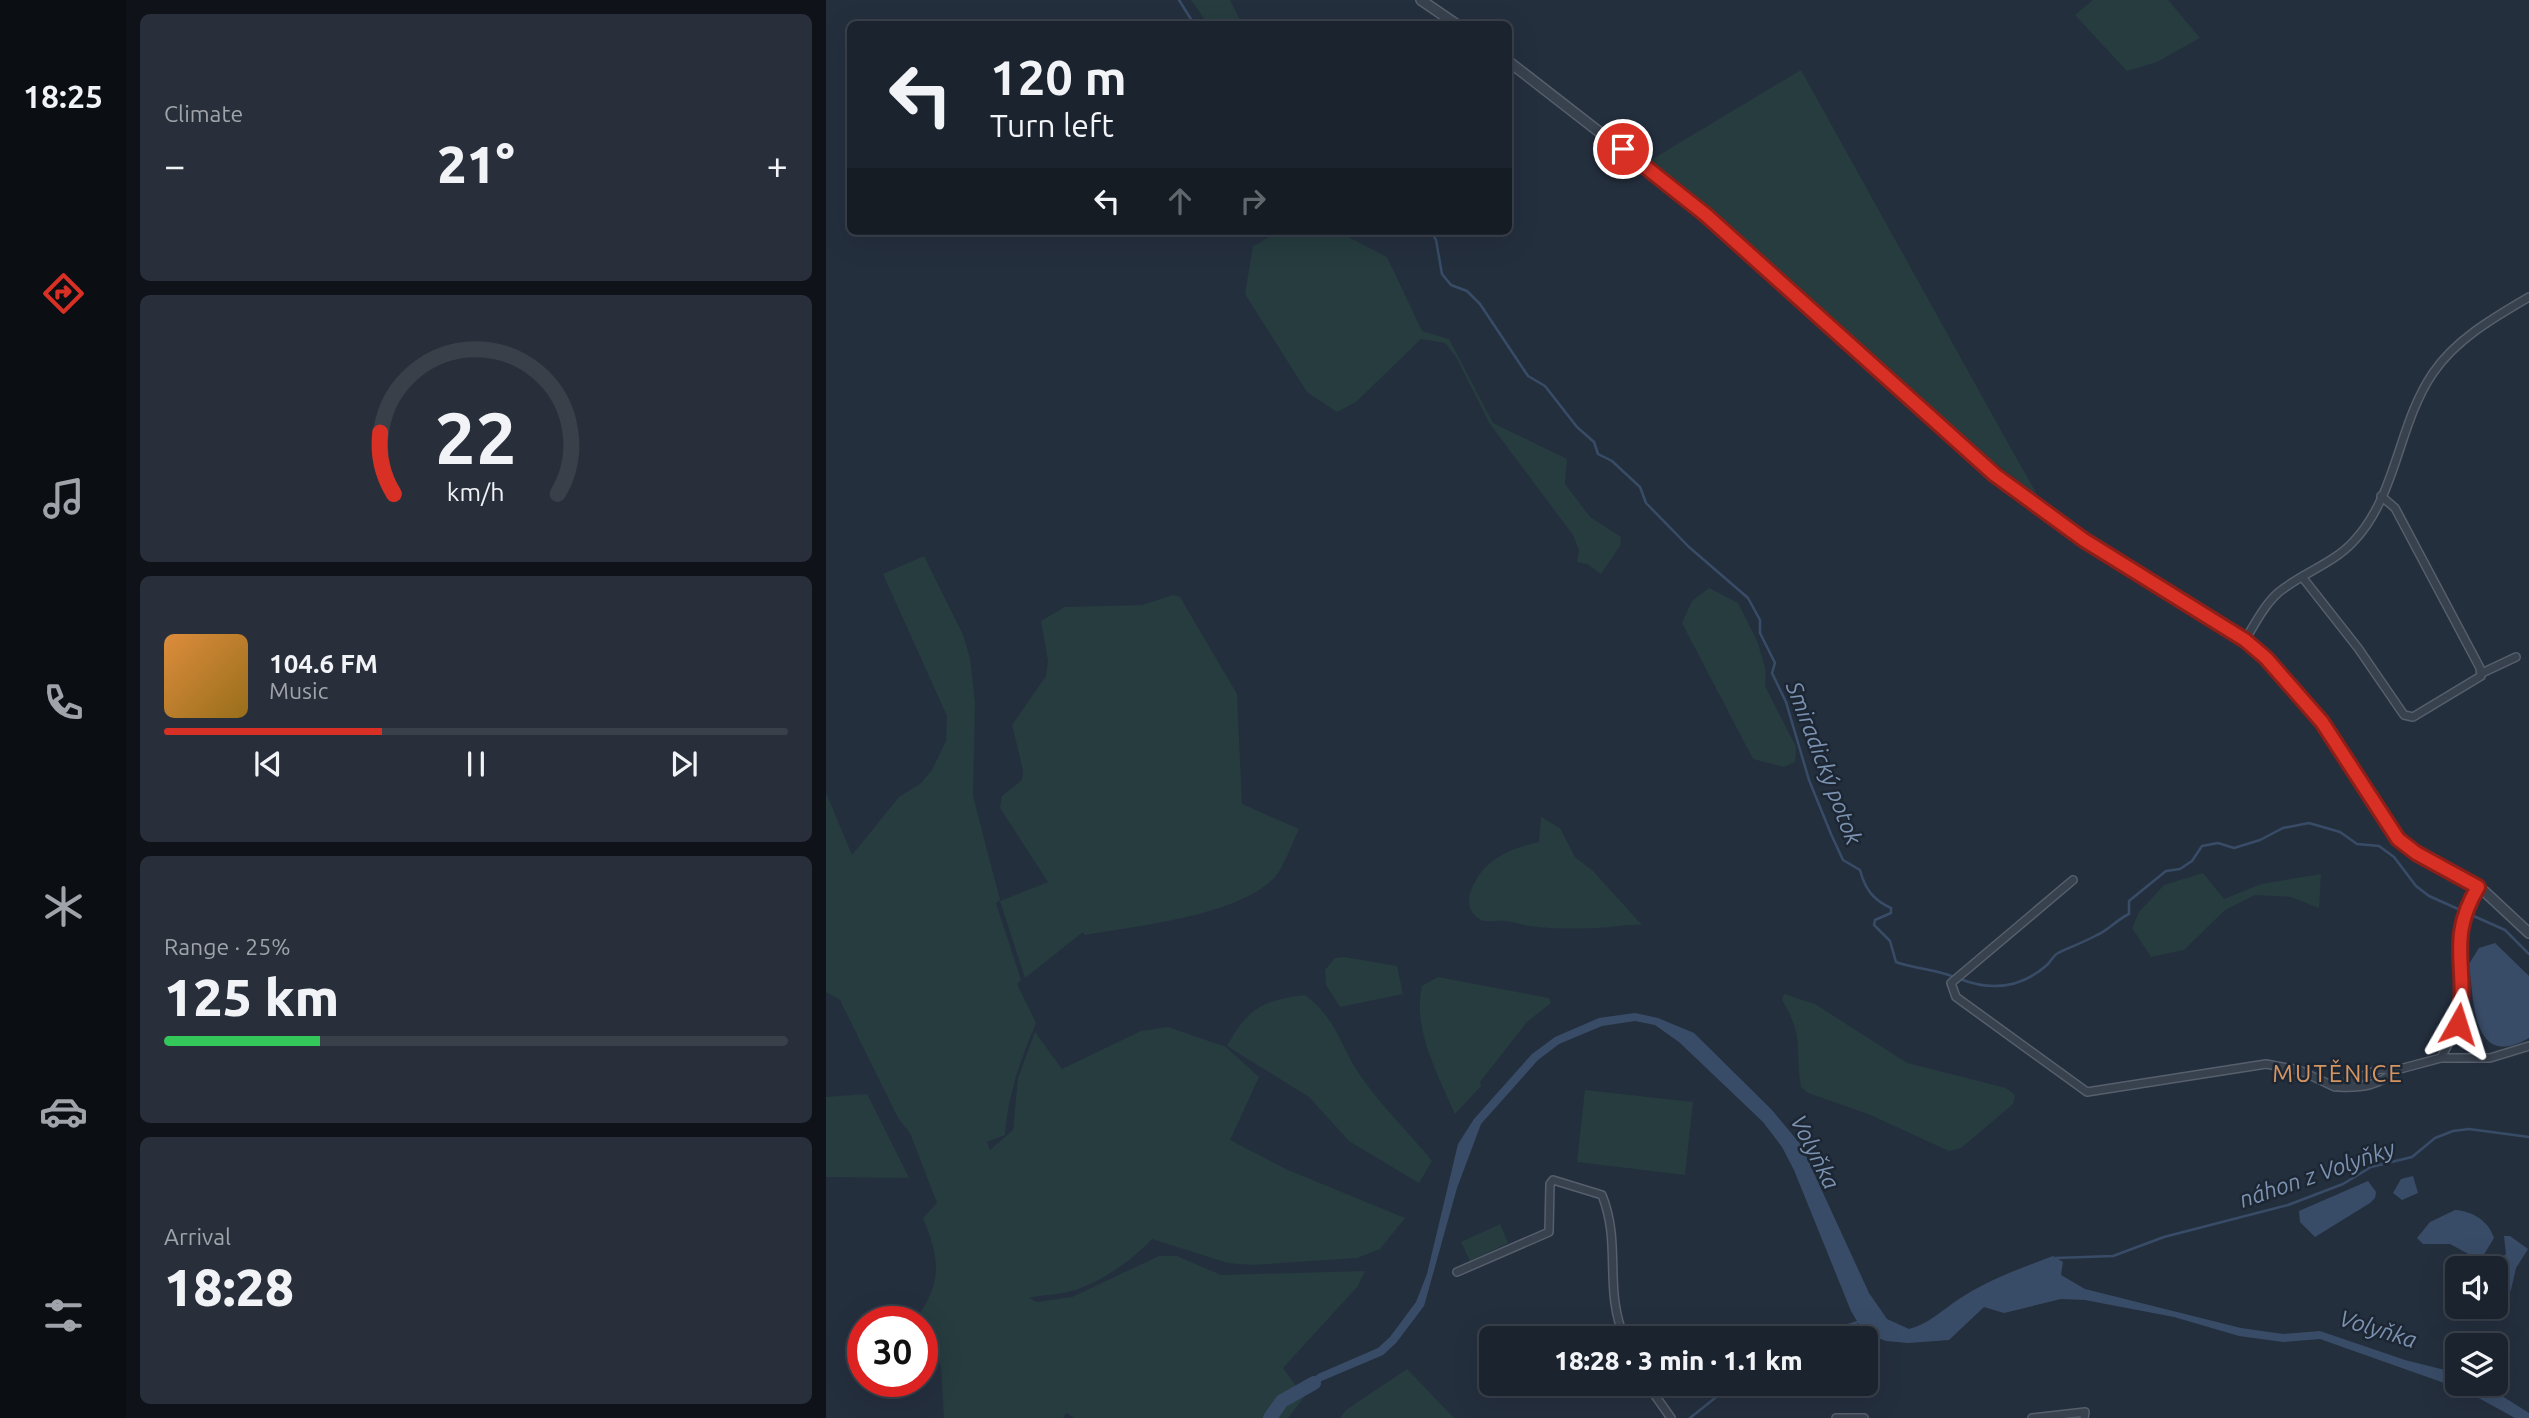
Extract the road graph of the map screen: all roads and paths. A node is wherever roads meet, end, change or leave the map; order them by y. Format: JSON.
{"nodes":[{"id":1,"x":1421,"y":0,"type":"edge"},
{"id":2,"x":1452,"y":21,"type":"edge"},
{"id":3,"x":1512,"y":64,"type":"edge"},
{"id":4,"x":2529,"y":297,"type":"edge"},
{"id":5,"x":2381,"y":496,"type":"junction"},
{"id":6,"x":2303,"y":578,"type":"junction"},
{"id":7,"x":2245,"y":640,"type":"junction"},
{"id":8,"x":2516,"y":657,"type":"dead end"},
{"id":9,"x":2482,"y":673,"type":"junction"},
{"id":10,"x":2073,"y":880,"type":"dead end"},
{"id":11,"x":2478,"y":887,"type":"junction"},
{"id":12,"x":2529,"y":933,"type":"edge"},
{"id":13,"x":2529,"y":1046,"type":"edge"},
{"id":14,"x":2441,"y":1058,"type":"junction"},
{"id":15,"x":1457,"y":1272,"type":"dead end"},
{"id":16,"x":1621,"y":1326,"type":"edge"},
{"id":17,"x":1655,"y":1396,"type":"edge"},
{"id":18,"x":1671,"y":1418,"type":"edge"},
{"id":19,"x":1836,"y":1418,"type":"edge"},
{"id":20,"x":1864,"y":1418,"type":"edge"},
{"id":21,"x":2032,"y":1418,"type":"edge"},
{"id":22,"x":2084,"y":1418,"type":"edge"}],
"edges":[{"from":1,"to":2,"type":"street"},
{"from":3,"to":7,"type":"street"},
{"from":4,"to":5,"type":"street"},
{"from":5,"to":6,"type":"street"},
{"from":5,"to":9,"type":"street"},
{"from":6,"to":7,"type":"street"},
{"from":6,"to":9,"type":"street"},
{"from":7,"to":11,"type":"street"},
{"from":8,"to":9,"type":"street"},
{"from":10,"to":14,"type":"street"},
{"from":11,"to":12,"type":"street"},
{"from":11,"to":14,"type":"street"},
{"from":13,"to":14,"type":"street"},
{"from":15,"to":16,"type":"street"},
{"from":17,"to":18,"type":"street"},
{"from":19,"to":20,"type":"street"},
{"from":21,"to":22,"type":"street"}]}
